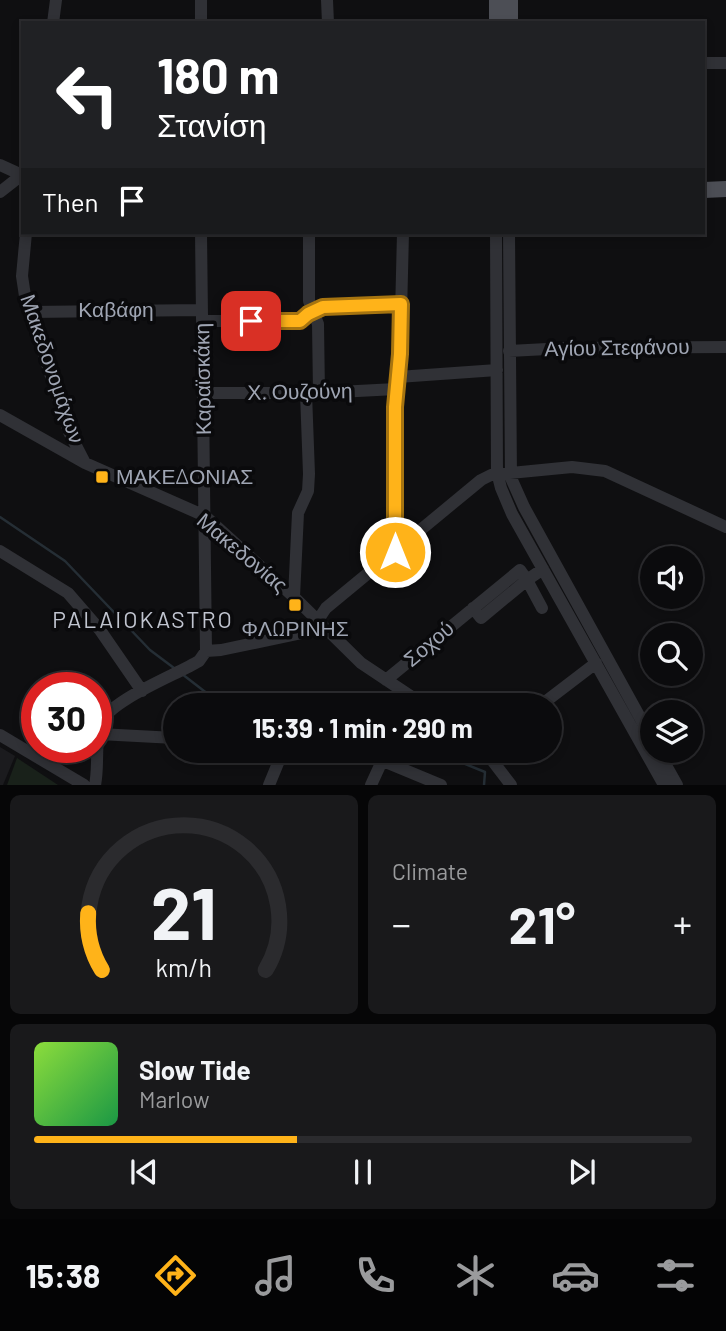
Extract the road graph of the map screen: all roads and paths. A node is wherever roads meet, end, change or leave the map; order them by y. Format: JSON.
{"nodes":[{"id":1,"x":56,"y":0,"type":"edge"},
{"id":2,"x":201,"y":0,"type":"edge"},
{"id":3,"x":327,"y":0,"type":"edge"},
{"id":4,"x":497,"y":0,"type":"edge"},
{"id":5,"x":510,"y":0,"type":"edge"},
{"id":6,"x":53,"y":21,"type":"edge"},
{"id":7,"x":201,"y":21,"type":"edge"},
{"id":8,"x":328,"y":21,"type":"edge"},
{"id":9,"x":497,"y":21,"type":"edge"},
{"id":10,"x":510,"y":21,"type":"edge"},
{"id":11,"x":705,"y":63,"type":"edge"},
{"id":12,"x":726,"y":64,"type":"edge"},
{"id":13,"x":0,"y":165,"type":"edge"},
{"id":14,"x":21,"y":174,"type":"edge"},
{"id":15,"x":21,"y":175,"type":"edge"},
{"id":16,"x":726,"y":189,"type":"edge"},
{"id":17,"x":705,"y":190,"type":"edge"},
{"id":18,"x":0,"y":192,"type":"edge"},
{"id":19,"x":26,"y":235,"type":"edge"},
{"id":20,"x":201,"y":235,"type":"edge"},
{"id":21,"x":309,"y":235,"type":"edge"},
{"id":22,"x":403,"y":235,"type":"edge"},
{"id":23,"x":496,"y":235,"type":"edge"},
{"id":24,"x":509,"y":235,"type":"edge"},
{"id":25,"x":401,"y":304,"type":"junction"},
{"id":26,"x":313,"y":311,"type":"junction"},
{"id":27,"x":30,"y":313,"type":"junction"},
{"id":28,"x":202,"y":315,"type":"junction"},
{"id":29,"x":726,"y":347,"type":"edge"},
{"id":30,"x":509,"y":351,"type":"junction"},
{"id":31,"x":497,"y":370,"type":"junction"},
{"id":32,"x":397,"y":383,"type":"junction"},
{"id":33,"x":204,"y":393,"type":"junction"},
{"id":34,"x":312,"y":393,"type":"junction"},
{"id":35,"x":0,"y":415,"type":"edge"},
{"id":36,"x":85,"y":463,"type":"junction"},
{"id":37,"x":504,"y":474,"type":"junction"},
{"id":38,"x":205,"y":516,"type":"junction"},
{"id":39,"x":726,"y":527,"type":"edge"},
{"id":40,"x":0,"y":551,"type":"edge"},
{"id":41,"x":395,"y":552,"type":"junction"},
{"id":42,"x":543,"y":569,"type":"junction"},
{"id":43,"x":527,"y":580,"type":"junction"},
{"id":44,"x":294,"y":597,"type":"junction"},
{"id":45,"x":542,"y":608,"type":"dead end"},
{"id":46,"x":317,"y":621,"type":"junction"},
{"id":47,"x":206,"y":651,"type":"junction"},
{"id":48,"x":596,"y":663,"type":"junction"},
{"id":49,"x":386,"y":680,"type":"junction"},
{"id":50,"x":142,"y":691,"type":"junction"},
{"id":51,"x":406,"y":693,"type":"edge"},
{"id":52,"x":557,"y":693,"type":"edge"},
{"id":53,"x":112,"y":709,"type":"edge"},
{"id":54,"x":640,"y":717,"type":"edge"},
{"id":55,"x":0,"y":735,"type":"edge"},
{"id":56,"x":112,"y":735,"type":"edge"},
{"id":57,"x":163,"y":737,"type":"edge"},
{"id":58,"x":98,"y":763,"type":"edge"},
{"id":59,"x":278,"y":763,"type":"edge"},
{"id":60,"x":381,"y":763,"type":"edge"},
{"id":61,"x":387,"y":763,"type":"edge"},
{"id":62,"x":494,"y":763,"type":"edge"},
{"id":63,"x":665,"y":763,"type":"edge"},
{"id":64,"x":84,"y":785,"type":"edge"},
{"id":65,"x":95,"y":785,"type":"edge"},
{"id":66,"x":269,"y":785,"type":"edge"},
{"id":67,"x":371,"y":785,"type":"edge"},
{"id":68,"x":441,"y":785,"type":"edge"},
{"id":69,"x":511,"y":785,"type":"edge"},
{"id":70,"x":664,"y":785,"type":"edge"},
{"id":71,"x":677,"y":785,"type":"edge"}],
"edges":[{"from":1,"to":6,"type":"street"},
{"from":2,"to":7,"type":"street"},
{"from":3,"to":8,"type":"street"},
{"from":4,"to":9,"type":"main road"},
{"from":5,"to":10,"type":"main road"},
{"from":11,"to":12,"type":"street"},
{"from":13,"to":14,"type":"street"},
{"from":15,"to":18,"type":"street"},
{"from":16,"to":17,"type":"main road"},
{"from":19,"to":27,"type":"street","name":"Μακεδονομάχων"},
{"from":20,"to":28,"type":"street","name":"Καραϊσκάκη"},
{"from":21,"to":26,"type":"street"},
{"from":22,"to":25,"type":"street"},
{"from":23,"to":31,"type":"street"},
{"from":24,"to":30,"type":"street"},
{"from":25,"to":26,"type":"street","name":"Καβάφη"},
{"from":25,"to":32,"type":"street"},
{"from":26,"to":28,"type":"street","name":"Καβάφη"},
{"from":26,"to":34,"type":"street"},
{"from":27,"to":28,"type":"street","name":"Καβάφη"},
{"from":27,"to":36,"type":"street","name":"Μακεδονομάχων"},
{"from":28,"to":33,"type":"street","name":"Καραϊσκάκη"},
{"from":29,"to":30,"type":"street","name":"Αγίου Στεφάνου"},
{"from":30,"to":37,"type":"street"},
{"from":31,"to":32,"type":"street","name":"Χ. Ουζούνη"},
{"from":31,"to":37,"type":"street"},
{"from":32,"to":34,"type":"street","name":"Χ. Ουζούνη"},
{"from":32,"to":41,"type":"street"},
{"from":33,"to":34,"type":"street","name":"Χ. Ουζούνη"},
{"from":33,"to":38,"type":"street","name":"Καραϊσκάκη"},
{"from":34,"to":44,"type":"street"},
{"from":35,"to":36,"type":"street","name":"Μακεδονίας"},
{"from":36,"to":38,"type":"street","name":"Μακεδονίας"},
{"from":37,"to":39,"type":"street"},
{"from":37,"to":41,"type":"street"},
{"from":37,"to":42,"type":"street"},
{"from":37,"to":54,"type":"street"},
{"from":38,"to":44,"type":"street","name":"Μακεδονίας"},
{"from":38,"to":47,"type":"street","name":"Καραϊσκάκη"},
{"from":40,"to":50,"type":"street"},
{"from":41,"to":46,"type":"street"},
{"from":42,"to":43,"type":"street","name":"Σοχού"},
{"from":42,"to":48,"type":"street"},
{"from":43,"to":45,"type":"street"},
{"from":43,"to":49,"type":"street","name":"Σοχού"},
{"from":44,"to":46,"type":"street","name":"Μακεδονίας"},
{"from":46,"to":47,"type":"street"},
{"from":46,"to":49,"type":"street","name":"Μακεδονίας"},
{"from":47,"to":50,"type":"street"},
{"from":48,"to":52,"type":"street"},
{"from":48,"to":70,"type":"street"},
{"from":49,"to":51,"type":"street","name":"Μακεδονίας"},
{"from":50,"to":53,"type":"street"},
{"from":55,"to":64,"type":"street"},
{"from":56,"to":57,"type":"street"},
{"from":58,"to":65,"type":"street"},
{"from":59,"to":66,"type":"street"},
{"from":60,"to":67,"type":"street"},
{"from":61,"to":68,"type":"street"},
{"from":62,"to":69,"type":"street"},
{"from":63,"to":71,"type":"street"}]}
